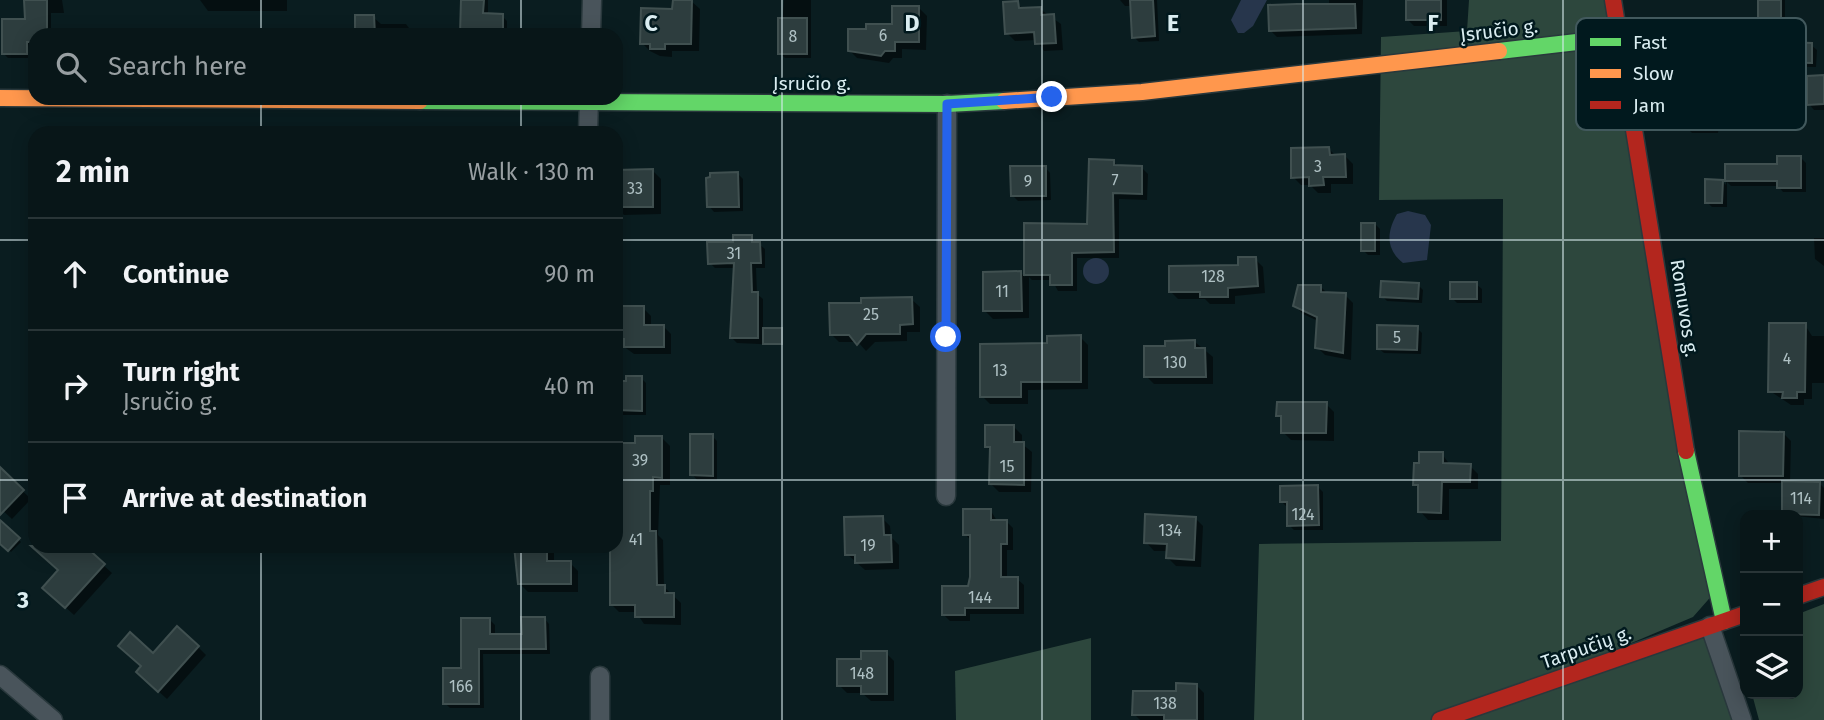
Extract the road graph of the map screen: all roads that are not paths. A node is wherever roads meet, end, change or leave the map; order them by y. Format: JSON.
{"nodes":[{"id":1,"x":592,"y":0,"type":"edge"},
{"id":2,"x":1613,"y":0,"type":"edge"},
{"id":3,"x":1616,"y":18,"type":"edge"},
{"id":4,"x":591,"y":28,"type":"edge"},
{"id":5,"x":1576,"y":42,"type":"edge"},
{"id":6,"x":0,"y":98,"type":"edge"},
{"id":7,"x":28,"y":98,"type":"edge"},
{"id":8,"x":623,"y":101,"type":"edge"},
{"id":9,"x":947,"y":104,"type":"junction"},
{"id":10,"x":589,"y":105,"type":"edge"},
{"id":11,"x":588,"y":126,"type":"edge"},
{"id":12,"x":1635,"y":130,"type":"edge"},
{"id":13,"x":946,"y":496,"type":"dead end"},
{"id":14,"x":1824,"y":587,"type":"edge"},
{"id":15,"x":1803,"y":594,"type":"edge"},
{"id":16,"x":1740,"y":616,"type":"edge"},
{"id":17,"x":1717,"y":624,"type":"junction"},
{"id":18,"x":0,"y":675,"type":"edge"},
{"id":19,"x":600,"y":676,"type":"dead end"},
{"id":20,"x":53,"y":720,"type":"edge"},
{"id":21,"x":600,"y":720,"type":"edge"},
{"id":22,"x":1440,"y":720,"type":"edge"},
{"id":23,"x":1742,"y":720,"type":"edge"}],
"edges":[{"from":1,"to":4,"type":"street"},
{"from":2,"to":3,"type":"street","name":"Romuvos g."},
{"from":5,"to":9,"type":"street","name":"Įsručio g."},
{"from":6,"to":7,"type":"street","name":"Įsručio g."},
{"from":8,"to":9,"type":"street","name":"Įsručio g."},
{"from":9,"to":13,"type":"street"},
{"from":10,"to":11,"type":"street"},
{"from":12,"to":17,"type":"street","name":"Romuvos g."},
{"from":14,"to":15,"type":"street"},
{"from":16,"to":17,"type":"street","name":"Tarpučių g."},
{"from":17,"to":22,"type":"street","name":"Tarpučių g."},
{"from":17,"to":23,"type":"street"},
{"from":18,"to":20,"type":"street"},
{"from":19,"to":21,"type":"street"}]}
